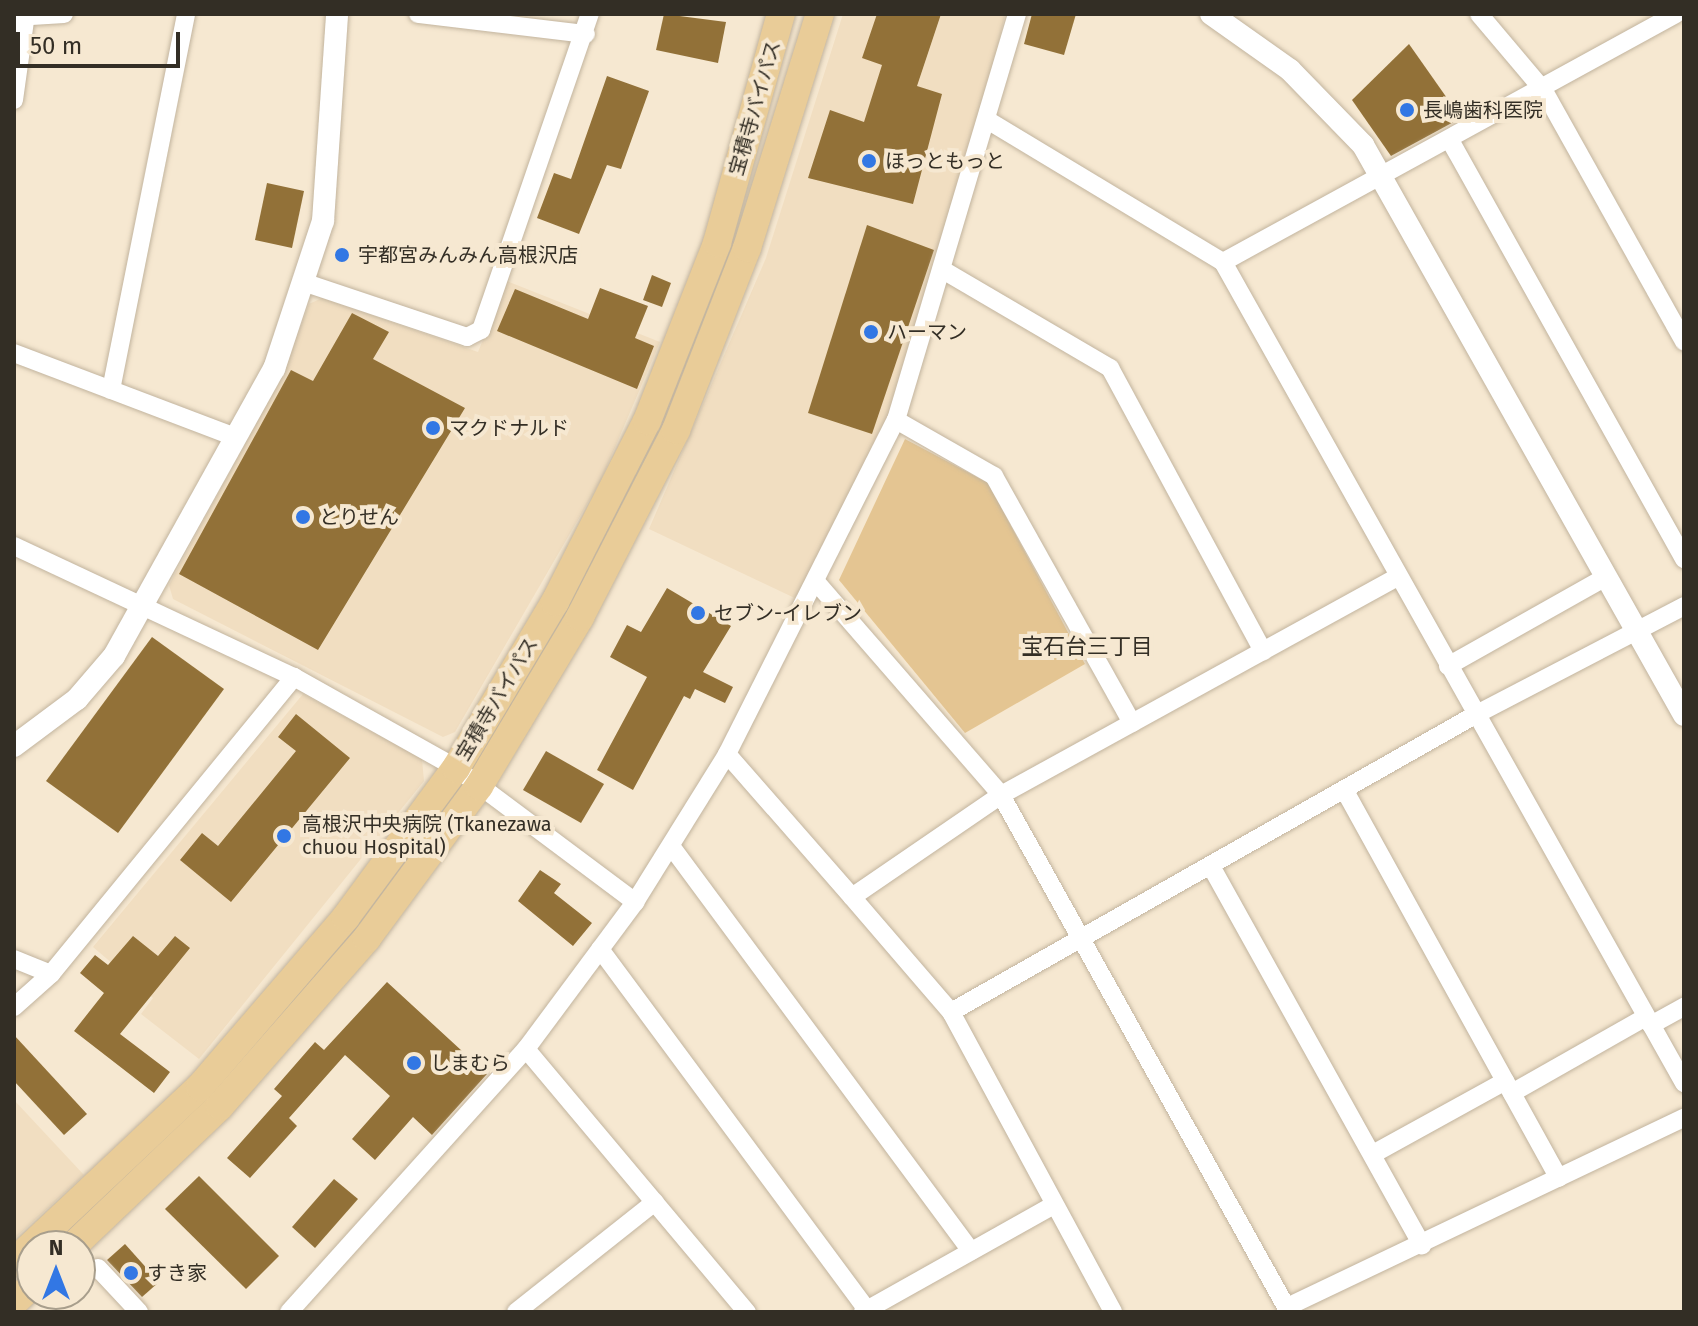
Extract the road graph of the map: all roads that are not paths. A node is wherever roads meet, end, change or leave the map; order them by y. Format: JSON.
{"nodes":[{"id":1,"x":64,"y":14,"type":"edge"},
{"id":2,"x":186,"y":14,"type":"edge"},
{"id":3,"x":337,"y":14,"type":"edge"},
{"id":4,"x":418,"y":14,"type":"edge"},
{"id":5,"x":590,"y":14,"type":"edge"},
{"id":6,"x":781,"y":14,"type":"edge"},
{"id":7,"x":820,"y":14,"type":"edge"},
{"id":8,"x":1017,"y":14,"type":"edge"},
{"id":9,"x":1211,"y":14,"type":"edge"},
{"id":10,"x":1479,"y":14,"type":"edge"},
{"id":11,"x":1676,"y":14,"type":"edge"},
{"id":12,"x":22,"y":16,"type":"edge"},
{"id":13,"x":586,"y":34,"type":"junction"},
{"id":14,"x":1544,"y":91,"type":"junction"},
{"id":15,"x":14,"y":100,"type":"edge"},
{"id":16,"x":989,"y":121,"type":"junction"},
{"id":17,"x":1451,"y":142,"type":"junction"},
{"id":18,"x":1383,"y":177,"type":"junction"},
{"id":19,"x":1223,"y":262,"type":"junction"},
{"id":20,"x":943,"y":270,"type":"junction"},
{"id":21,"x":306,"y":283,"type":"junction"},
{"id":22,"x":1684,"y":342,"type":"edge"},
{"id":23,"x":14,"y":353,"type":"edge"},
{"id":24,"x":111,"y":390,"type":"junction"},
{"id":25,"x":896,"y":420,"type":"junction"},
{"id":26,"x":235,"y":437,"type":"junction"},
{"id":27,"x":14,"y":546,"type":"edge"},
{"id":28,"x":1684,"y":559,"type":"edge"},
{"id":29,"x":1398,"y":577,"type":"junction"},
{"id":30,"x":1606,"y":577,"type":"junction"},
{"id":31,"x":817,"y":583,"type":"junction"},
{"id":32,"x":1684,"y":606,"type":"edge"},
{"id":33,"x":142,"y":609,"type":"junction"},
{"id":34,"x":1639,"y":634,"type":"junction"},
{"id":35,"x":1263,"y":651,"type":"junction"},
{"id":36,"x":1448,"y":666,"type":"junction"},
{"id":37,"x":294,"y":677,"type":"junction"},
{"id":38,"x":1475,"y":715,"type":"junction"},
{"id":39,"x":1684,"y":715,"type":"edge"},
{"id":40,"x":1132,"y":723,"type":"junction"},
{"id":41,"x":14,"y":746,"type":"edge"},
{"id":42,"x":727,"y":754,"type":"junction"},
{"id":43,"x":456,"y":768,"type":"junction"},
{"id":44,"x":479,"y":786,"type":"junction"},
{"id":45,"x":1345,"y":791,"type":"junction"},
{"id":46,"x":1001,"y":795,"type":"junction"},
{"id":47,"x":671,"y":846,"type":"junction"},
{"id":48,"x":1212,"y":868,"type":"junction"},
{"id":49,"x":852,"y":897,"type":"junction"},
{"id":50,"x":635,"y":902,"type":"junction"},
{"id":51,"x":1083,"y":941,"type":"junction"},
{"id":52,"x":600,"y":949,"type":"junction"},
{"id":53,"x":14,"y":959,"type":"edge"},
{"id":54,"x":51,"y":974,"type":"junction"},
{"id":55,"x":14,"y":1007,"type":"edge"},
{"id":56,"x":1684,"y":1007,"type":"edge"},
{"id":57,"x":951,"y":1012,"type":"junction"},
{"id":58,"x":1648,"y":1021,"type":"junction"},
{"id":59,"x":526,"y":1049,"type":"junction"},
{"id":60,"x":1684,"y":1083,"type":"edge"},
{"id":61,"x":1508,"y":1087,"type":"junction"},
{"id":62,"x":1684,"y":1118,"type":"edge"},
{"id":63,"x":1373,"y":1154,"type":"junction"},
{"id":64,"x":1559,"y":1178,"type":"junction"},
{"id":65,"x":655,"y":1202,"type":"junction"},
{"id":66,"x":1054,"y":1205,"type":"junction"},
{"id":67,"x":89,"y":1230,"type":"edge"},
{"id":68,"x":1422,"y":1245,"type":"junction"},
{"id":69,"x":971,"y":1251,"type":"junction"},
{"id":70,"x":14,"y":1262,"type":"edge"},
{"id":71,"x":98,"y":1268,"type":"dead end"},
{"id":72,"x":1288,"y":1309,"type":"edge"},
{"id":73,"x":865,"y":1311,"type":"edge"},
{"id":74,"x":139,"y":1312,"type":"edge"},
{"id":75,"x":289,"y":1312,"type":"edge"},
{"id":76,"x":516,"y":1312,"type":"edge"},
{"id":77,"x":747,"y":1312,"type":"edge"},
{"id":78,"x":1113,"y":1312,"type":"edge"}],
"edges":[{"from":1,"to":12,"type":"street"},
{"from":2,"to":24,"type":"street"},
{"from":3,"to":21,"type":"street"},
{"from":4,"to":13,"type":"street"},
{"from":5,"to":13,"type":"street"},
{"from":6,"to":43,"type":"main road","name":"宝積寺バイパス"},
{"from":7,"to":44,"type":"main road","name":"宝積寺バイパス"},
{"from":8,"to":16,"type":"street"},
{"from":9,"to":18,"type":"street"},
{"from":10,"to":14,"type":"street"},
{"from":11,"to":14,"type":"street"},
{"from":12,"to":15,"type":"street"},
{"from":13,"to":21,"type":"street"},
{"from":14,"to":17,"type":"street"},
{"from":14,"to":22,"type":"street"},
{"from":16,"to":19,"type":"street"},
{"from":16,"to":20,"type":"street"},
{"from":17,"to":18,"type":"street"},
{"from":17,"to":28,"type":"street"},
{"from":18,"to":19,"type":"street"},
{"from":18,"to":30,"type":"street"},
{"from":19,"to":29,"type":"street"},
{"from":20,"to":25,"type":"street"},
{"from":20,"to":35,"type":"street"},
{"from":21,"to":26,"type":"street"},
{"from":23,"to":24,"type":"street"},
{"from":24,"to":26,"type":"street"},
{"from":25,"to":31,"type":"street"},
{"from":25,"to":40,"type":"street"},
{"from":26,"to":33,"type":"street"},
{"from":27,"to":33,"type":"street"},
{"from":29,"to":35,"type":"street"},
{"from":29,"to":36,"type":"street"},
{"from":30,"to":34,"type":"street"},
{"from":30,"to":36,"type":"street"},
{"from":31,"to":42,"type":"street"},
{"from":31,"to":46,"type":"street"},
{"from":32,"to":34,"type":"street"},
{"from":33,"to":37,"type":"street"},
{"from":33,"to":41,"type":"street"},
{"from":34,"to":38,"type":"street"},
{"from":34,"to":39,"type":"street"},
{"from":35,"to":40,"type":"street"},
{"from":36,"to":38,"type":"street"},
{"from":37,"to":43,"type":"street"},
{"from":37,"to":54,"type":"street"},
{"from":38,"to":45,"type":"street"},
{"from":38,"to":58,"type":"street"},
{"from":40,"to":46,"type":"street"},
{"from":42,"to":47,"type":"street"},
{"from":42,"to":49,"type":"street"},
{"from":43,"to":44,"type":"street"},
{"from":43,"to":70,"type":"main road","name":"宝積寺バイパス"},
{"from":44,"to":50,"type":"street"},
{"from":44,"to":67,"type":"main road","name":"宝積寺バイパス"},
{"from":45,"to":48,"type":"street"},
{"from":45,"to":61,"type":"street"},
{"from":46,"to":49,"type":"street"},
{"from":46,"to":51,"type":"street"},
{"from":47,"to":50,"type":"street"},
{"from":47,"to":69,"type":"street"},
{"from":48,"to":51,"type":"street"},
{"from":48,"to":63,"type":"street"},
{"from":49,"to":57,"type":"street"},
{"from":50,"to":52,"type":"street"},
{"from":51,"to":57,"type":"street"},
{"from":51,"to":72,"type":"street"},
{"from":52,"to":59,"type":"street"},
{"from":52,"to":73,"type":"street"},
{"from":53,"to":54,"type":"street"},
{"from":54,"to":55,"type":"street"},
{"from":56,"to":58,"type":"street"},
{"from":57,"to":66,"type":"street"},
{"from":58,"to":60,"type":"street"},
{"from":58,"to":61,"type":"street"},
{"from":59,"to":65,"type":"street"},
{"from":59,"to":75,"type":"street"},
{"from":61,"to":63,"type":"street"},
{"from":61,"to":64,"type":"street"},
{"from":62,"to":64,"type":"street"},
{"from":63,"to":68,"type":"street"},
{"from":64,"to":68,"type":"street"},
{"from":65,"to":76,"type":"street"},
{"from":65,"to":77,"type":"street"},
{"from":66,"to":69,"type":"street"},
{"from":66,"to":78,"type":"street"},
{"from":68,"to":72,"type":"street"},
{"from":69,"to":73,"type":"street"},
{"from":71,"to":74,"type":"street"}]}
